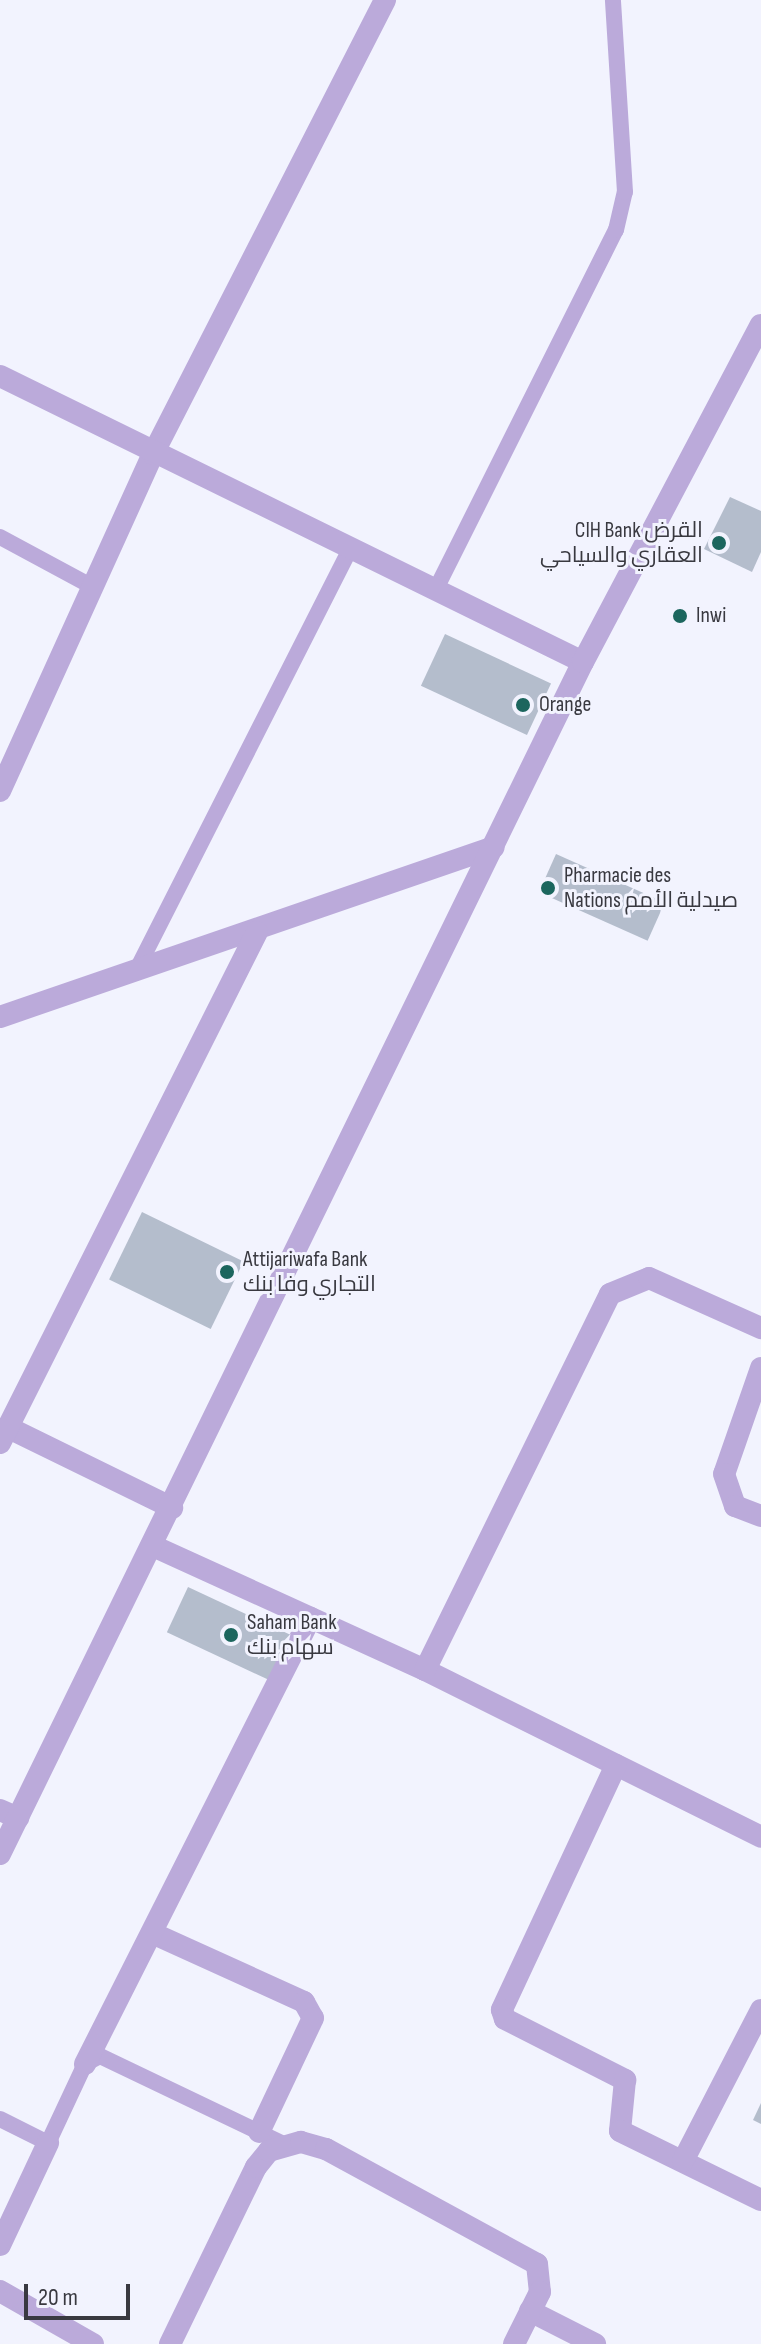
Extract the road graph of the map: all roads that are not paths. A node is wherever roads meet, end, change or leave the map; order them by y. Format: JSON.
{"nodes":[{"id":1,"x":385,"y":0,"type":"edge"},
{"id":2,"x":613,"y":0,"type":"edge"},
{"id":3,"x":761,"y":325,"type":"edge"},
{"id":4,"x":0,"y":376,"type":"edge"},
{"id":5,"x":153,"y":454,"type":"junction"},
{"id":6,"x":0,"y":537,"type":"edge"},
{"id":7,"x":350,"y":549,"type":"junction"},
{"id":8,"x":93,"y":587,"type":"junction"},
{"id":9,"x":435,"y":591,"type":"junction"},
{"id":10,"x":583,"y":662,"type":"junction"},
{"id":11,"x":0,"y":791,"type":"edge"},
{"id":12,"x":494,"y":847,"type":"junction"},
{"id":13,"x":257,"y":932,"type":"junction"},
{"id":14,"x":135,"y":973,"type":"junction"},
{"id":15,"x":0,"y":1017,"type":"edge"},
{"id":16,"x":761,"y":1328,"type":"edge"},
{"id":17,"x":761,"y":1368,"type":"edge"},
{"id":18,"x":4,"y":1435,"type":"edge"},
{"id":19,"x":172,"y":1508,"type":"junction"},
{"id":20,"x":761,"y":1516,"type":"edge"},
{"id":21,"x":153,"y":1546,"type":"junction"},
{"id":22,"x":310,"y":1618,"type":"junction"},
{"id":23,"x":425,"y":1670,"type":"junction"},
{"id":24,"x":616,"y":1765,"type":"junction"},
{"id":25,"x":9,"y":1814,"type":"edge"},
{"id":26,"x":761,"y":1837,"type":"edge"},
{"id":27,"x":0,"y":1854,"type":"edge"},
{"id":28,"x":152,"y":1933,"type":"junction"},
{"id":29,"x":761,"y":2010,"type":"edge"},
{"id":30,"x":85,"y":2064,"type":"junction"},
{"id":31,"x":0,"y":2119,"type":"edge"},
{"id":32,"x":259,"y":2132,"type":"junction"},
{"id":33,"x":48,"y":2143,"type":"junction"},
{"id":34,"x":284,"y":2144,"type":"junction"},
{"id":35,"x":683,"y":2161,"type":"junction"},
{"id":36,"x":761,"y":2200,"type":"edge"},
{"id":37,"x":0,"y":2245,"type":"edge"},
{"id":38,"x":0,"y":2291,"type":"edge"},
{"id":39,"x":530,"y":2311,"type":"junction"},
{"id":40,"x":93,"y":2344,"type":"edge"},
{"id":41,"x":170,"y":2344,"type":"edge"},
{"id":42,"x":514,"y":2344,"type":"edge"},
{"id":43,"x":595,"y":2344,"type":"edge"}],
"edges":[{"from":1,"to":5,"type":"street"},
{"from":2,"to":9,"type":"lane"},
{"from":3,"to":10,"type":"street"},
{"from":4,"to":5,"type":"street"},
{"from":5,"to":7,"type":"street"},
{"from":5,"to":8,"type":"street"},
{"from":6,"to":8,"type":"lane"},
{"from":7,"to":9,"type":"street"},
{"from":7,"to":14,"type":"lane"},
{"from":8,"to":11,"type":"street"},
{"from":9,"to":10,"type":"street"},
{"from":10,"to":12,"type":"street"},
{"from":12,"to":13,"type":"street"},
{"from":12,"to":19,"type":"street"},
{"from":13,"to":14,"type":"street"},
{"from":13,"to":18,"type":"street"},
{"from":14,"to":15,"type":"street"},
{"from":16,"to":23,"type":"street"},
{"from":17,"to":20,"type":"street"},
{"from":18,"to":19,"type":"street"},
{"from":19,"to":21,"type":"street"},
{"from":21,"to":22,"type":"street"},
{"from":21,"to":25,"type":"street"},
{"from":22,"to":23,"type":"street"},
{"from":22,"to":28,"type":"street"},
{"from":23,"to":24,"type":"street"},
{"from":24,"to":26,"type":"street"},
{"from":24,"to":35,"type":"street"},
{"from":25,"to":27,"type":"street"},
{"from":28,"to":30,"type":"street"},
{"from":28,"to":32,"type":"street"},
{"from":29,"to":35,"type":"street"},
{"from":30,"to":32,"type":"lane"},
{"from":30,"to":33,"type":"lane"},
{"from":31,"to":33,"type":"lane"},
{"from":32,"to":34,"type":"lane"},
{"from":33,"to":37,"type":"street"},
{"from":34,"to":39,"type":"street"},
{"from":34,"to":41,"type":"street"},
{"from":35,"to":36,"type":"street"},
{"from":38,"to":40,"type":"street"},
{"from":39,"to":42,"type":"street"},
{"from":39,"to":43,"type":"street"}]}
